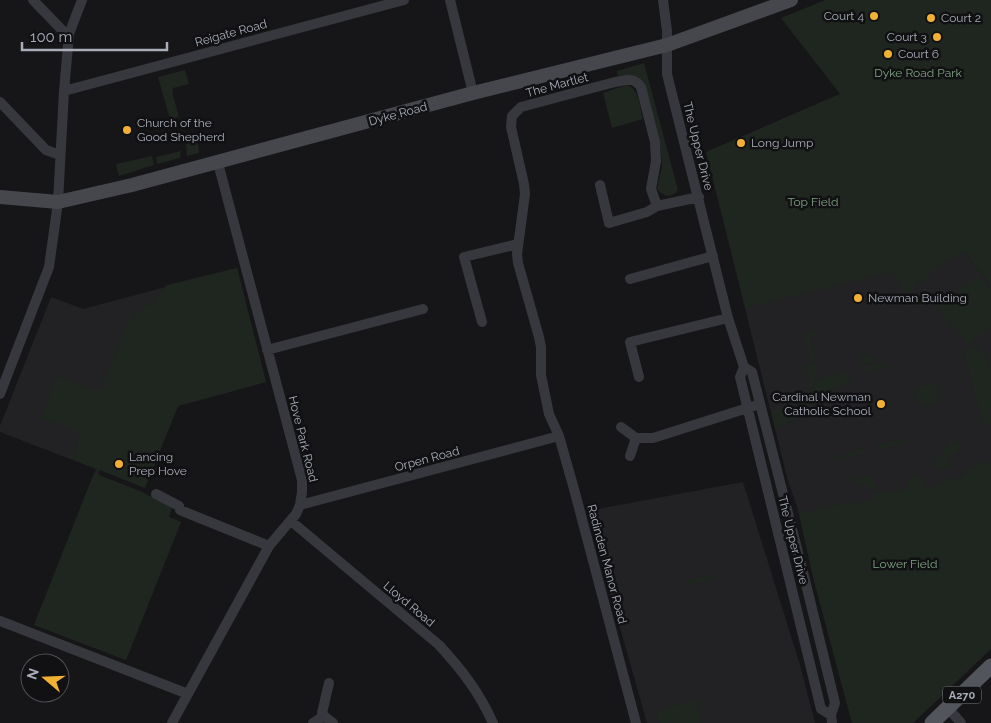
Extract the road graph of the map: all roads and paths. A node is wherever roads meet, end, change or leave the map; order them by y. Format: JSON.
{"nodes":[{"id":1,"x":33,"y":0,"type":"edge"},
{"id":2,"x":82,"y":0,"type":"edge"},
{"id":3,"x":87,"y":0,"type":"edge"},
{"id":4,"x":404,"y":0,"type":"edge"},
{"id":5,"x":450,"y":0,"type":"edge"},
{"id":6,"x":664,"y":0,"type":"edge"},
{"id":7,"x":791,"y":0,"type":"edge"},
{"id":8,"x":77,"y":16,"type":"junction"},
{"id":9,"x":69,"y":34,"type":"junction"},
{"id":10,"x":667,"y":45,"type":"junction"},
{"id":11,"x":64,"y":91,"type":"junction"},
{"id":12,"x":473,"y":93,"type":"junction"},
{"id":13,"x":0,"y":102,"type":"edge"},
{"id":14,"x":60,"y":155,"type":"junction"},
{"id":15,"x":218,"y":163,"type":"junction"},
{"id":16,"x":600,"y":185,"type":"dead end"},
{"id":17,"x":698,"y":197,"type":"junction"},
{"id":18,"x":0,"y":198,"type":"edge"},
{"id":19,"x":58,"y":202,"type":"junction"},
{"id":20,"x":657,"y":206,"type":"junction"},
{"id":21,"x":518,"y":244,"type":"junction"},
{"id":22,"x":714,"y":256,"type":"junction"},
{"id":23,"x":630,"y":279,"type":"dead end"},
{"id":24,"x":423,"y":309,"type":"dead end"},
{"id":25,"x":728,"y":318,"type":"junction"},
{"id":26,"x":482,"y":322,"type":"dead end"},
{"id":27,"x":267,"y":350,"type":"junction"},
{"id":28,"x":744,"y":367,"type":"junction"},
{"id":29,"x":640,"y":377,"type":"dead end"},
{"id":30,"x":0,"y":394,"type":"edge"},
{"id":31,"x":760,"y":404,"type":"junction"},
{"id":32,"x":747,"y":407,"type":"junction"},
{"id":33,"x":549,"y":414,"type":"joint"},
{"id":34,"x":621,"y":427,"type":"dead end"},
{"id":35,"x":560,"y":436,"type":"junction"},
{"id":36,"x":636,"y":438,"type":"junction"},
{"id":37,"x":630,"y":456,"type":"dead end"},
{"id":38,"x":156,"y":494,"type":"dead end"},
{"id":39,"x":300,"y":506,"type":"junction"},
{"id":40,"x":291,"y":521,"type":"junction"},
{"id":41,"x":269,"y":546,"type":"junction"},
{"id":42,"x":0,"y":622,"type":"edge"},
{"id":43,"x":991,"y":666,"type":"edge"},
{"id":44,"x":329,"y":683,"type":"dead end"},
{"id":45,"x":188,"y":694,"type":"junction"},
{"id":46,"x":948,"y":708,"type":"junction"},
{"id":47,"x":324,"y":716,"type":"junction"},
{"id":48,"x":832,"y":719,"type":"edge"},
{"id":49,"x":172,"y":723,"type":"edge"},
{"id":50,"x":313,"y":723,"type":"edge"},
{"id":51,"x":333,"y":723,"type":"edge"},
{"id":52,"x":493,"y":723,"type":"edge"},
{"id":53,"x":636,"y":723,"type":"edge"},
{"id":54,"x":932,"y":723,"type":"edge"},
{"id":55,"x":961,"y":723,"type":"edge"}],
"edges":[{"from":1,"to":9,"type":"street"},
{"from":2,"to":8,"type":"street"},
{"from":3,"to":8,"type":"street"},
{"from":4,"to":11,"type":"street","name":"Reigate Road"},
{"from":5,"to":12,"type":"street"},
{"from":6,"to":10,"type":"street","name":"The Upper Drive"},
{"from":7,"to":10,"type":"street","name":"Dyke Road"},
{"from":8,"to":9,"type":"street"},
{"from":9,"to":11,"type":"street"},
{"from":10,"to":12,"type":"street","name":"Dyke Road"},
{"from":10,"to":17,"type":"street","name":"The Upper Drive"},
{"from":11,"to":14,"type":"street"},
{"from":12,"to":15,"type":"street","name":"Dyke Road"},
{"from":13,"to":14,"type":"street"},
{"from":14,"to":19,"type":"street"},
{"from":15,"to":19,"type":"street","name":"Dyke Road"},
{"from":15,"to":27,"type":"street","name":"Hove Park Road"},
{"from":16,"to":20,"type":"street"},
{"from":17,"to":20,"type":"street"},
{"from":17,"to":22,"type":"street","name":"The Upper Drive"},
{"from":18,"to":19,"type":"street","name":"Dyke Road"},
{"from":19,"to":30,"type":"street"},
{"from":20,"to":21,"type":"street","name":"The Martlet"},
{"from":21,"to":26,"type":"street"},
{"from":21,"to":33,"type":"street","name":"The Martlet"},
{"from":22,"to":23,"type":"street"},
{"from":22,"to":25,"type":"street","name":"The Upper Drive"},
{"from":24,"to":27,"type":"street"},
{"from":25,"to":28,"type":"street","name":"The Upper Drive"},
{"from":25,"to":29,"type":"street"},
{"from":27,"to":39,"type":"street","name":"Hove Park Road"},
{"from":28,"to":31,"type":"street","name":"The Upper Drive"},
{"from":28,"to":32,"type":"street","name":"The Upper Drive"},
{"from":31,"to":32,"type":"street"},
{"from":31,"to":48,"type":"street","name":"The Upper Drive"},
{"from":32,"to":36,"type":"street"},
{"from":32,"to":48,"type":"street","name":"The Upper Drive"},
{"from":33,"to":35,"type":"street","name":"Radinden Manor Road"},
{"from":34,"to":36,"type":"street"},
{"from":35,"to":39,"type":"street","name":"Orpen Road"},
{"from":35,"to":53,"type":"street","name":"Radinden Manor Road"},
{"from":36,"to":37,"type":"street"},
{"from":38,"to":41,"type":"street"},
{"from":39,"to":40,"type":"street","name":"Hove Park Road"},
{"from":40,"to":41,"type":"street","name":"Hove Park Road"},
{"from":40,"to":52,"type":"street","name":"Lloyd Road"},
{"from":41,"to":45,"type":"street","name":"Hove Park Road"},
{"from":42,"to":45,"type":"street"},
{"from":43,"to":46,"type":"main road","number":"A270"},
{"from":44,"to":47,"type":"street"},
{"from":45,"to":49,"type":"street","name":"Hove Park Road"},
{"from":46,"to":54,"type":"main road","number":"A270"},
{"from":46,"to":55,"type":"street"},
{"from":47,"to":50,"type":"street"},
{"from":47,"to":51,"type":"street"}]}
